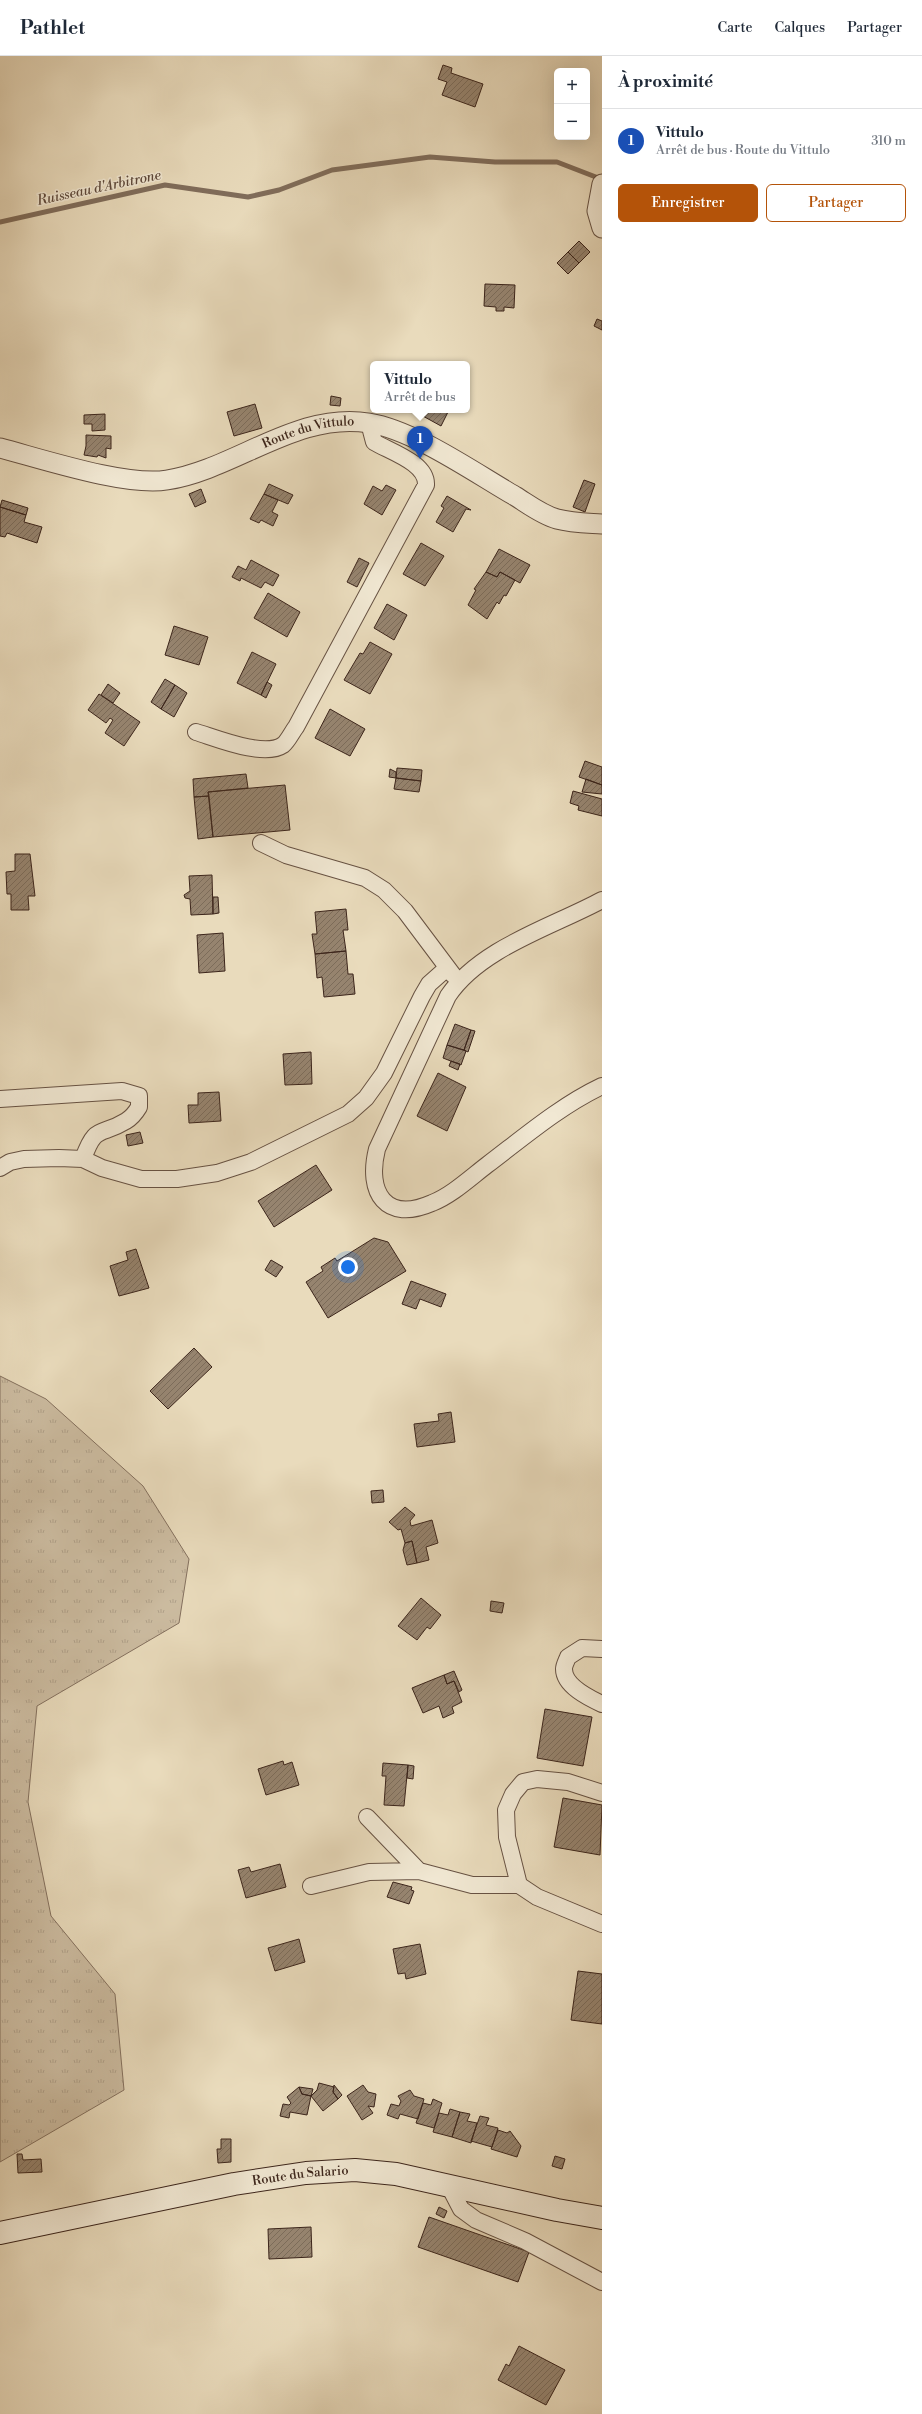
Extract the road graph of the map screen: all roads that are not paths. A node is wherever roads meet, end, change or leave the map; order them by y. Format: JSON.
{"nodes":[{"id":1,"x":601,"y":188,"type":"edge"},
{"id":2,"x":602,"y":228,"type":"edge"},
{"id":3,"x":369,"y":423,"type":"junction"},
{"id":4,"x":0,"y":448,"type":"edge"},
{"id":5,"x":602,"y":524,"type":"edge"},
{"id":6,"x":196,"y":732,"type":"dead end"},
{"id":7,"x":261,"y":844,"type":"dead end"},
{"id":8,"x":602,"y":900,"type":"edge"},
{"id":9,"x":447,"y":968,"type":"junction"},
{"id":10,"x":458,"y":981,"type":"junction"},
{"id":11,"x":602,"y":1086,"type":"edge"},
{"id":12,"x":0,"y":1099,"type":"edge"},
{"id":13,"x":83,"y":1159,"type":"junction"},
{"id":14,"x":0,"y":1168,"type":"edge"},
{"id":15,"x":602,"y":1649,"type":"edge"},
{"id":16,"x":602,"y":1704,"type":"edge"},
{"id":17,"x":602,"y":1792,"type":"edge"},
{"id":18,"x":367,"y":1817,"type":"dead end"},
{"id":19,"x":419,"y":1871,"type":"junction"},
{"id":20,"x":519,"y":1885,"type":"junction"},
{"id":21,"x":311,"y":1886,"type":"dead end"},
{"id":22,"x":602,"y":1924,"type":"edge"},
{"id":23,"x":449,"y":2186,"type":"junction"},
{"id":24,"x":602,"y":2218,"type":"edge"},
{"id":25,"x":0,"y":2233,"type":"edge"},
{"id":26,"x":602,"y":2282,"type":"edge"}],
"edges":[{"from":1,"to":2,"type":"street"},
{"from":3,"to":4,"type":"street","name":"Route du Vittulo"},
{"from":3,"to":5,"type":"street","name":"Route du Vittulo"},
{"from":3,"to":6,"type":"street"},
{"from":7,"to":9,"type":"street"},
{"from":8,"to":10,"type":"street"},
{"from":9,"to":10,"type":"street"},
{"from":9,"to":13,"type":"street"},
{"from":10,"to":11,"type":"street"},
{"from":12,"to":13,"type":"street"},
{"from":13,"to":14,"type":"street"},
{"from":15,"to":16,"type":"street"},
{"from":17,"to":20,"type":"street"},
{"from":18,"to":19,"type":"street"},
{"from":19,"to":20,"type":"street"},
{"from":19,"to":21,"type":"street"},
{"from":20,"to":22,"type":"street"},
{"from":23,"to":24,"type":"main road","name":"Route du Salario"},
{"from":23,"to":25,"type":"main road","name":"Route du Salario"},
{"from":23,"to":26,"type":"street"}]}
